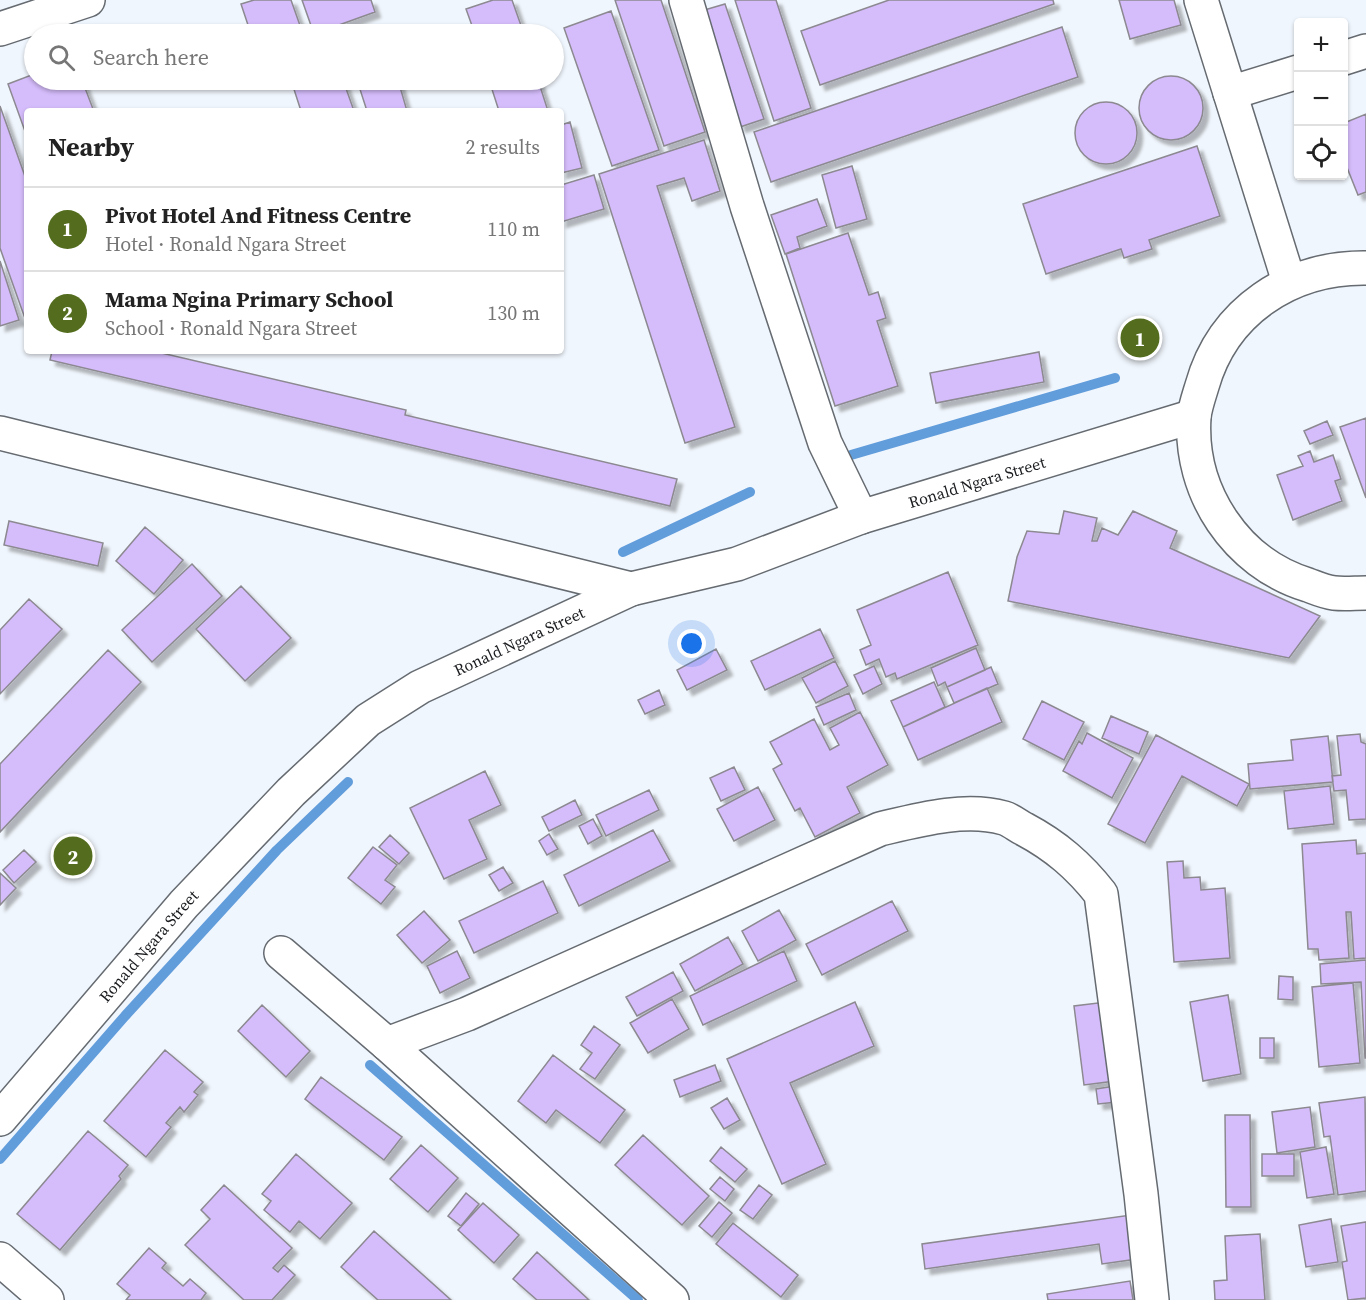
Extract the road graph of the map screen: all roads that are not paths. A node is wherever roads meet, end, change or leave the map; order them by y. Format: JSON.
{"nodes":[{"id":1,"x":88,"y":0,"type":"edge"},
{"id":2,"x":686,"y":0,"type":"edge"},
{"id":3,"x":1201,"y":0,"type":"edge"},
{"id":4,"x":0,"y":29,"type":"edge"},
{"id":5,"x":1366,"y":51,"type":"edge"},
{"id":6,"x":1348,"y":57,"type":"edge"},
{"id":7,"x":1294,"y":74,"type":"edge"},
{"id":8,"x":1230,"y":93,"type":"junction"},
{"id":9,"x":1366,"y":268,"type":"edge"},
{"id":10,"x":1289,"y":282,"type":"junction"},
{"id":11,"x":1194,"y":416,"type":"junction"},
{"id":12,"x":0,"y":433,"type":"edge"},
{"id":13,"x":861,"y":517,"type":"junction"},
{"id":14,"x":631,"y":589,"type":"junction"},
{"id":15,"x":1366,"y":593,"type":"edge"},
{"id":16,"x":281,"y":953,"type":"dead end"},
{"id":17,"x":387,"y":1044,"type":"junction"},
{"id":18,"x":0,"y":1119,"type":"edge"},
{"id":19,"x":0,"y":1259,"type":"edge"},
{"id":20,"x":48,"y":1300,"type":"edge"},
{"id":21,"x":672,"y":1300,"type":"edge"},
{"id":22,"x":1152,"y":1300,"type":"edge"}],
"edges":[{"from":1,"to":4,"type":"street"},
{"from":2,"to":13,"type":"street"},
{"from":3,"to":8,"type":"street"},
{"from":5,"to":6,"type":"street"},
{"from":7,"to":8,"type":"street"},
{"from":8,"to":10,"type":"street"},
{"from":9,"to":10,"type":"street"},
{"from":10,"to":11,"type":"street"},
{"from":11,"to":13,"type":"street","name":"Ronald Ngara Street"},
{"from":11,"to":15,"type":"street"},
{"from":12,"to":14,"type":"street"},
{"from":13,"to":14,"type":"street","name":"Ronald Ngara Street"},
{"from":14,"to":18,"type":"street","name":"Ronald Ngara Street"},
{"from":16,"to":17,"type":"street"},
{"from":17,"to":21,"type":"street"},
{"from":17,"to":22,"type":"street"},
{"from":19,"to":20,"type":"street"}]}
